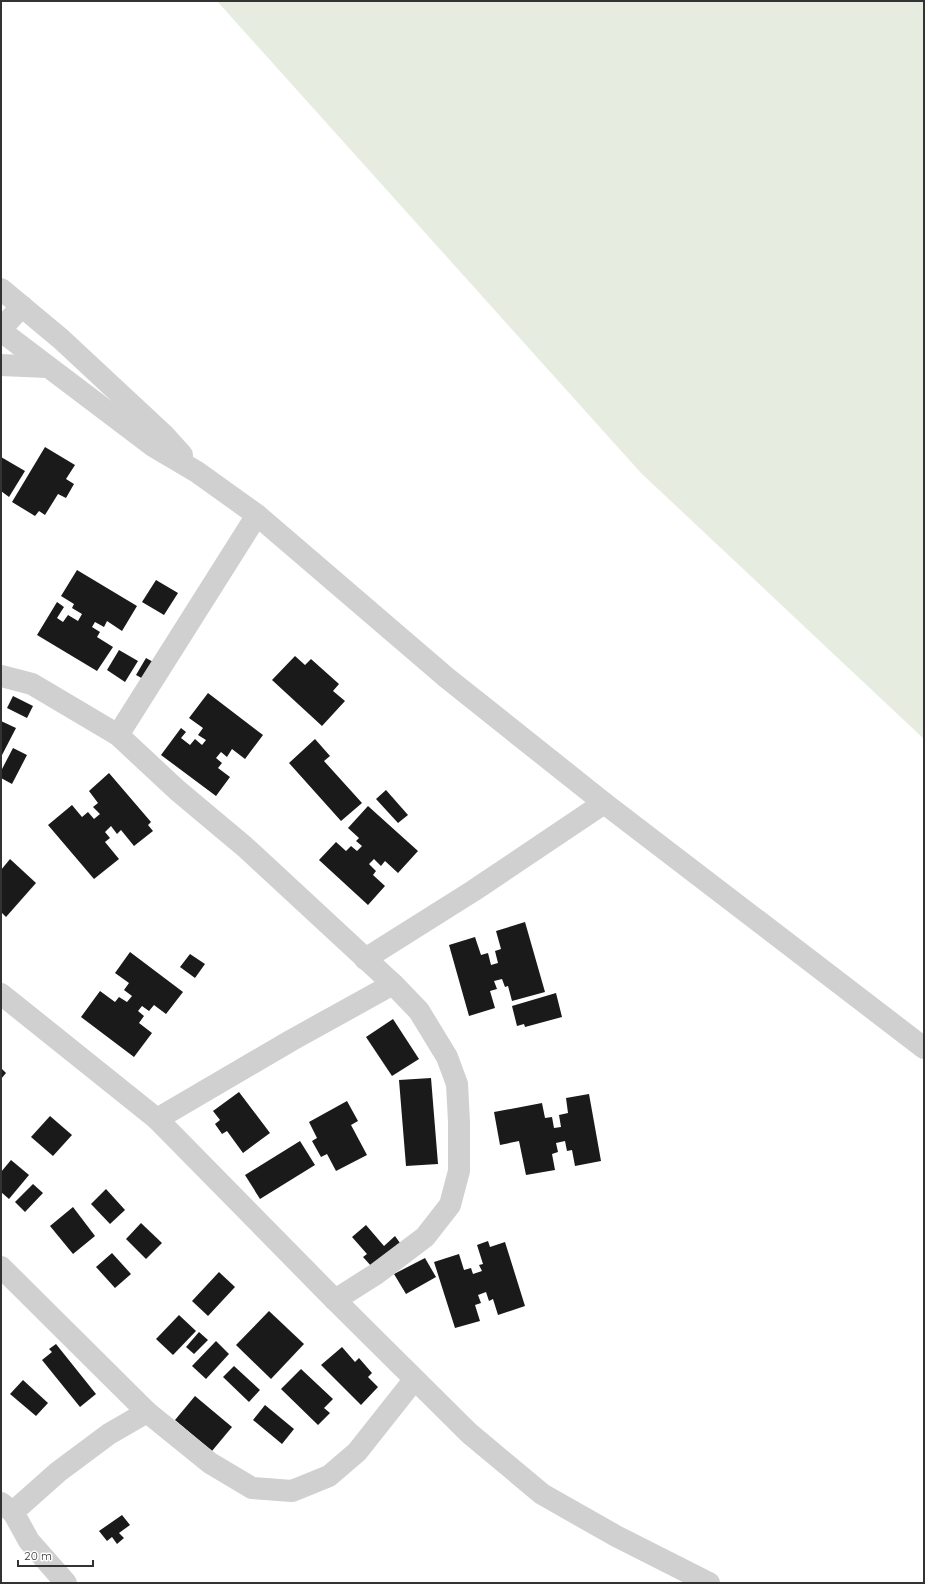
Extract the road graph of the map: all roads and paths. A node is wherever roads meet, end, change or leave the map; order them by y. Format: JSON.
{"nodes":[{"id":1,"x":1,"y":289,"type":"edge"},
{"id":2,"x":22,"y":306,"type":"junction"},
{"id":3,"x":1,"y":330,"type":"edge"},
{"id":4,"x":1,"y":365,"type":"edge"},
{"id":5,"x":47,"y":367,"type":"junction"},
{"id":6,"x":197,"y":472,"type":"junction"},
{"id":7,"x":257,"y":515,"type":"junction"},
{"id":8,"x":1,"y":676,"type":"edge"},
{"id":9,"x":118,"y":735,"type":"junction"},
{"id":10,"x":604,"y":803,"type":"junction"},
{"id":11,"x":365,"y":959,"type":"junction"},
{"id":12,"x":393,"y":984,"type":"junction"},
{"id":13,"x":1,"y":994,"type":"edge"},
{"id":14,"x":924,"y":1048,"type":"edge"},
{"id":15,"x":157,"y":1119,"type":"junction"},
{"id":16,"x":1,"y":1267,"type":"edge"},
{"id":17,"x":335,"y":1300,"type":"junction"},
{"id":18,"x":414,"y":1380,"type":"junction"},
{"id":19,"x":147,"y":1412,"type":"junction"},
{"id":20,"x":7,"y":1507,"type":"edge"},
{"id":21,"x":66,"y":1583,"type":"edge"},
{"id":22,"x":709,"y":1583,"type":"edge"}],
"edges":[{"from":1,"to":2,"type":"street"},
{"from":2,"to":3,"type":"street"},
{"from":2,"to":6,"type":"street"},
{"from":3,"to":5,"type":"street"},
{"from":4,"to":5,"type":"street"},
{"from":5,"to":6,"type":"street"},
{"from":6,"to":7,"type":"street"},
{"from":7,"to":9,"type":"street"},
{"from":7,"to":10,"type":"street"},
{"from":8,"to":9,"type":"street"},
{"from":9,"to":11,"type":"street"},
{"from":10,"to":11,"type":"street"},
{"from":10,"to":14,"type":"street"},
{"from":11,"to":12,"type":"street"},
{"from":12,"to":15,"type":"street"},
{"from":12,"to":17,"type":"street"},
{"from":13,"to":15,"type":"street"},
{"from":15,"to":17,"type":"street"},
{"from":16,"to":19,"type":"street"},
{"from":17,"to":18,"type":"street"},
{"from":18,"to":19,"type":"street"},
{"from":18,"to":22,"type":"street"},
{"from":19,"to":20,"type":"street"},
{"from":20,"to":21,"type":"street"}]}
